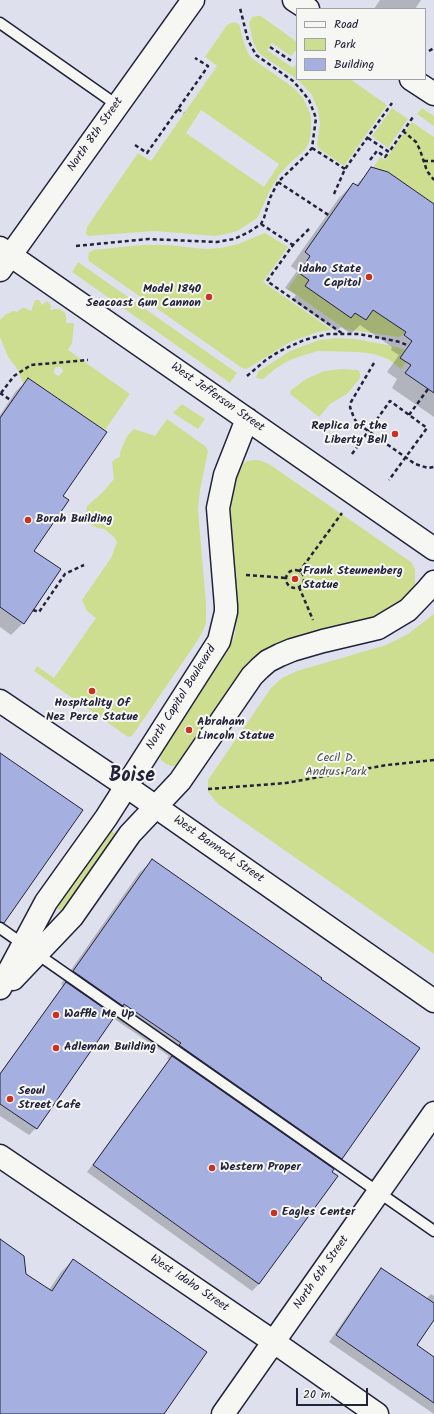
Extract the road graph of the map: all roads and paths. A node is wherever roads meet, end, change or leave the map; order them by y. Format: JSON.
{"nodes":[{"id":1,"x":193,"y":0,"type":"edge"},
{"id":2,"x":294,"y":0,"type":"edge"},
{"id":3,"x":240,"y":8,"type":"dead end"},
{"id":4,"x":306,"y":8,"type":"edge"},
{"id":5,"x":0,"y":23,"type":"edge"},
{"id":6,"x":270,"y":46,"type":"dead end"},
{"id":7,"x":434,"y":48,"type":"edge"},
{"id":8,"x":429,"y":51,"type":"dead end"},
{"id":9,"x":196,"y":58,"type":"dead end"},
{"id":10,"x":292,"y":62,"type":"dead end"},
{"id":11,"x":413,"y":80,"type":"edge"},
{"id":12,"x":434,"y":94,"type":"edge"},
{"id":13,"x":392,"y":103,"type":"dead end"},
{"id":14,"x":117,"y":105,"type":"junction"},
{"id":15,"x":178,"y":109,"type":"junction"},
{"id":16,"x":184,"y":113,"type":"dead end"},
{"id":17,"x":413,"y":117,"type":"dead end"},
{"id":18,"x":403,"y":131,"type":"junction"},
{"id":19,"x":368,"y":138,"type":"junction"},
{"id":20,"x":135,"y":145,"type":"dead end"},
{"id":21,"x":312,"y":148,"type":"junction"},
{"id":22,"x":389,"y":152,"type":"junction"},
{"id":23,"x":370,"y":160,"type":"dead end"},
{"id":24,"x":424,"y":161,"type":"junction"},
{"id":25,"x":434,"y":161,"type":"edge"},
{"id":26,"x":344,"y":169,"type":"junction"},
{"id":27,"x":434,"y":180,"type":"edge"},
{"id":28,"x":278,"y":182,"type":"junction"},
{"id":29,"x":334,"y":194,"type":"dead end"},
{"id":30,"x":330,"y":216,"type":"dead end"},
{"id":31,"x":261,"y":224,"type":"junction"},
{"id":32,"x":309,"y":229,"type":"dead end"},
{"id":33,"x":293,"y":245,"type":"junction"},
{"id":34,"x":76,"y":246,"type":"dead end"},
{"id":35,"x":3,"y":257,"type":"edge"},
{"id":36,"x":343,"y":334,"type":"junction"},
{"id":37,"x":409,"y":346,"type":"dead end"},
{"id":38,"x":88,"y":360,"type":"dead end"},
{"id":39,"x":374,"y":364,"type":"dead end"},
{"id":40,"x":248,"y":376,"type":"dead end"},
{"id":41,"x":428,"y":389,"type":"dead end"},
{"id":42,"x":0,"y":393,"type":"edge"},
{"id":43,"x":12,"y":401,"type":"dead end"},
{"id":44,"x":409,"y":415,"type":"junction"},
{"id":45,"x":247,"y":419,"type":"junction"},
{"id":46,"x":368,"y":431,"type":"junction"},
{"id":47,"x":352,"y":454,"type":"dead end"},
{"id":48,"x":406,"y":457,"type":"junction"},
{"id":49,"x":434,"y":467,"type":"edge"},
{"id":50,"x":389,"y":480,"type":"dead end"},
{"id":51,"x":355,"y":494,"type":"junction"},
{"id":52,"x":434,"y":549,"type":"edge"},
{"id":53,"x":84,"y":565,"type":"dead end"},
{"id":54,"x":300,"y":572,"type":"junction"},
{"id":55,"x":251,"y":575,"type":"dead end"},
{"id":56,"x":286,"y":578,"type":"junction"},
{"id":57,"x":434,"y":582,"type":"edge"},
{"id":58,"x":299,"y":587,"type":"junction"},
{"id":59,"x":33,"y":610,"type":"dead end"},
{"id":60,"x":312,"y":617,"type":"dead end"},
{"id":61,"x":0,"y":701,"type":"edge"},
{"id":62,"x":434,"y":760,"type":"edge"},
{"id":63,"x":126,"y":786,"type":"junction"},
{"id":64,"x":208,"y":789,"type":"dead end"},
{"id":65,"x":155,"y":807,"type":"junction"},
{"id":66,"x":0,"y":928,"type":"edge"},
{"id":67,"x":30,"y":949,"type":"junction"},
{"id":68,"x":0,"y":988,"type":"edge"},
{"id":69,"x":0,"y":993,"type":"edge"},
{"id":70,"x":434,"y":1001,"type":"edge"},
{"id":71,"x":434,"y":1113,"type":"edge"},
{"id":72,"x":0,"y":1156,"type":"edge"},
{"id":73,"x":379,"y":1193,"type":"junction"},
{"id":74,"x":434,"y":1231,"type":"edge"},
{"id":75,"x":274,"y":1342,"type":"junction"},
{"id":76,"x":224,"y":1414,"type":"edge"},
{"id":77,"x":377,"y":1414,"type":"edge"}],
"edges":[{"from":1,"to":14,"type":"street","name":"North 8th Street"},
{"from":2,"to":4,"type":"street"},
{"from":3,"to":21,"type":"path"},
{"from":5,"to":14,"type":"lane"},
{"from":6,"to":10,"type":"path"},
{"from":7,"to":8,"type":"path"},
{"from":9,"to":15,"type":"path"},
{"from":11,"to":12,"type":"street"},
{"from":13,"to":19,"type":"path"},
{"from":14,"to":35,"type":"street","name":"North 8th Street"},
{"from":15,"to":16,"type":"path"},
{"from":15,"to":20,"type":"path"},
{"from":17,"to":18,"type":"path"},
{"from":18,"to":22,"type":"path"},
{"from":18,"to":24,"type":"path"},
{"from":19,"to":22,"type":"path"},
{"from":19,"to":26,"type":"path"},
{"from":21,"to":26,"type":"path"},
{"from":21,"to":28,"type":"path"},
{"from":22,"to":23,"type":"path"},
{"from":24,"to":25,"type":"path"},
{"from":24,"to":27,"type":"path"},
{"from":26,"to":29,"type":"path"},
{"from":28,"to":30,"type":"path"},
{"from":28,"to":31,"type":"path"},
{"from":31,"to":33,"type":"path"},
{"from":31,"to":34,"type":"path"},
{"from":32,"to":33,"type":"path"},
{"from":33,"to":36,"type":"path"},
{"from":35,"to":45,"type":"street","name":"West Jefferson Street"},
{"from":36,"to":37,"type":"path"},
{"from":36,"to":40,"type":"path"},
{"from":38,"to":42,"type":"path"},
{"from":39,"to":46,"type":"path"},
{"from":41,"to":44,"type":"path"},
{"from":42,"to":43,"type":"path"},
{"from":44,"to":46,"type":"path"},
{"from":44,"to":48,"type":"path"},
{"from":45,"to":51,"type":"street","name":"West Jefferson Street"},
{"from":45,"to":63,"type":"street","name":"North Capitol Boulevard"},
{"from":46,"to":47,"type":"path"},
{"from":46,"to":48,"type":"path"},
{"from":48,"to":49,"type":"path"},
{"from":48,"to":50,"type":"path"},
{"from":51,"to":52,"type":"street","name":"West Jefferson Street"},
{"from":51,"to":54,"type":"path"},
{"from":53,"to":59,"type":"path"},
{"from":54,"to":56,"type":"path"},
{"from":54,"to":58,"type":"path"},
{"from":55,"to":56,"type":"path"},
{"from":56,"to":58,"type":"path"},
{"from":57,"to":65,"type":"street","name":"North Capitol Boulevard"},
{"from":58,"to":60,"type":"path"},
{"from":61,"to":63,"type":"street","name":"West Bannock Street"},
{"from":62,"to":64,"type":"path"},
{"from":63,"to":65,"type":"street","name":"West Bannock Street"},
{"from":63,"to":67,"type":"street","name":"North Capitol Boulevard"},
{"from":65,"to":67,"type":"street","name":"North Capitol Boulevard"},
{"from":65,"to":70,"type":"street","name":"West Bannock Street"},
{"from":66,"to":67,"type":"lane"},
{"from":67,"to":68,"type":"street","name":"North Capitol Boulevard"},
{"from":67,"to":69,"type":"street","name":"North Capitol Boulevard"},
{"from":67,"to":73,"type":"lane"},
{"from":71,"to":73,"type":"street","name":"North 6th Street"},
{"from":72,"to":75,"type":"street","name":"West Idaho Street"},
{"from":73,"to":74,"type":"lane"},
{"from":73,"to":75,"type":"street","name":"North 6th Street"},
{"from":75,"to":76,"type":"street","name":"North 6th Street"},
{"from":75,"to":77,"type":"street","name":"West Idaho Street"}]}
